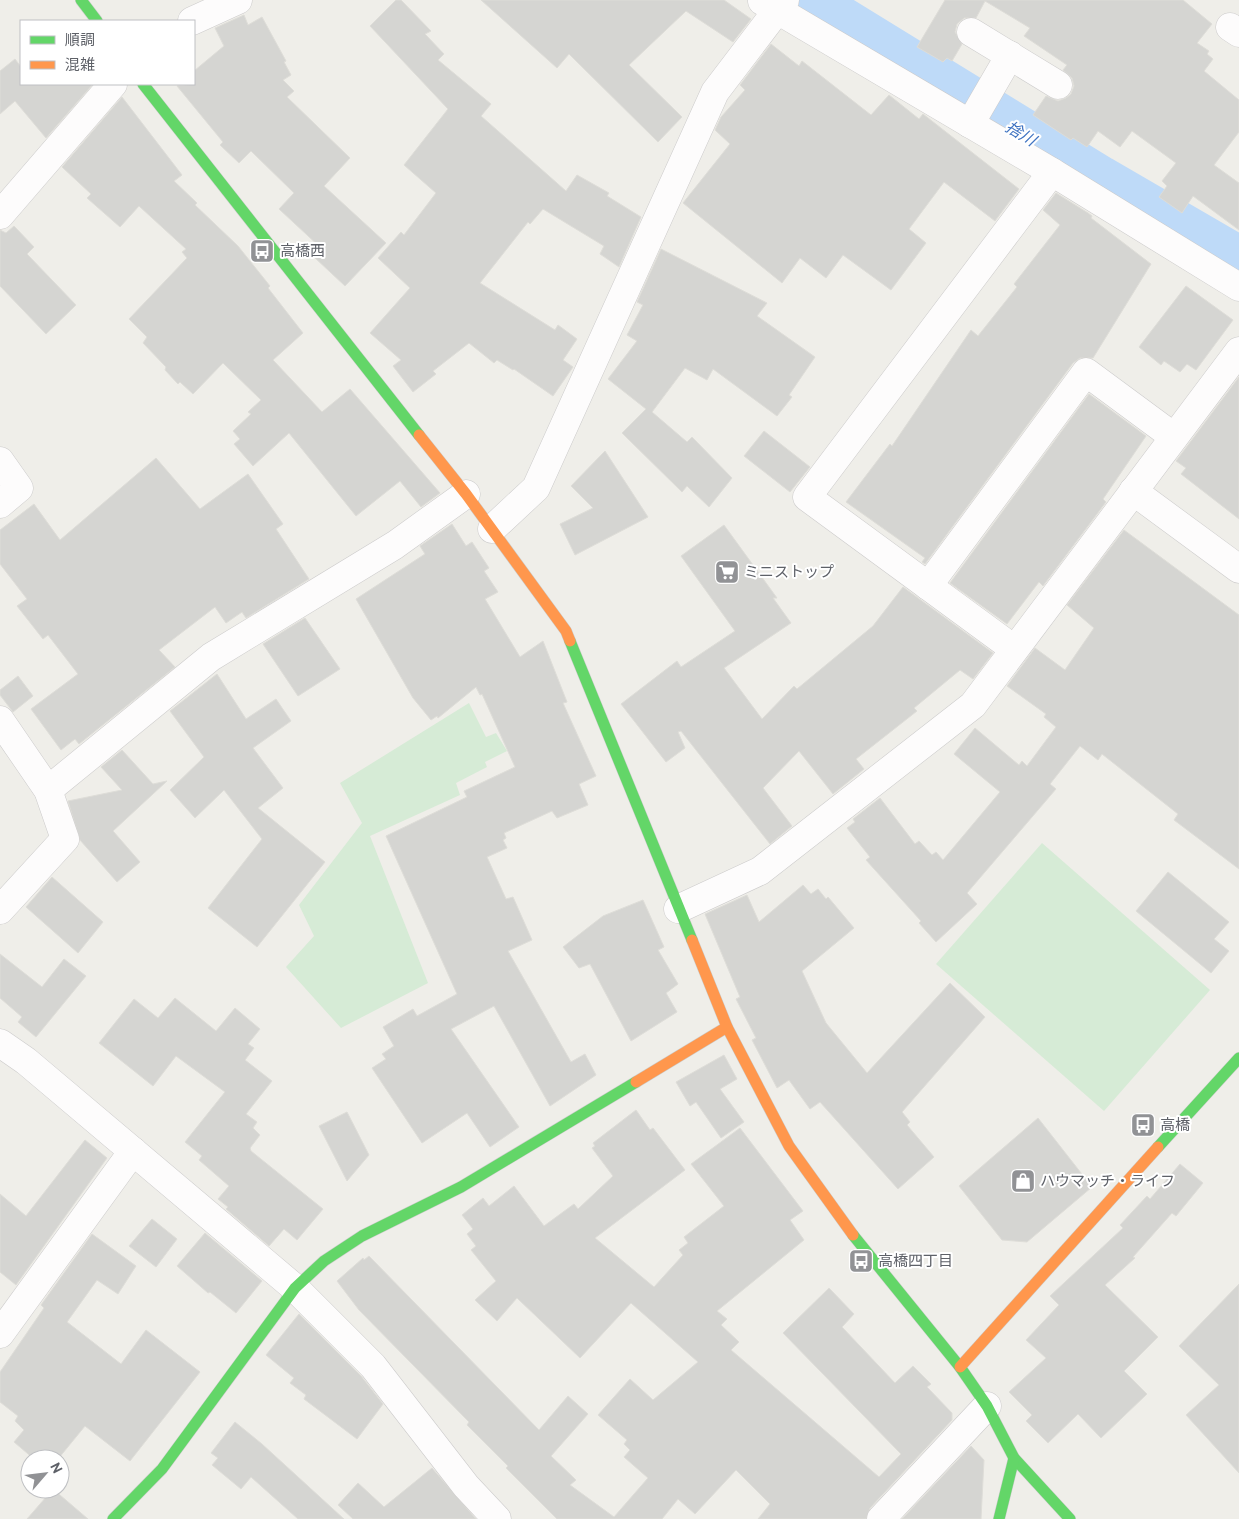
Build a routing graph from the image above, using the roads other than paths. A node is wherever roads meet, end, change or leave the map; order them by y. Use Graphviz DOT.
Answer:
graph roads {
  1 [pos="81,0"];
  2 [pos="238,0"];
  3 [pos="774,3"];
  4 [pos="96,20"];
  5 [pos="194,20"];
  6 [pos="971,32"];
  7 [pos="1010,55"];
  8 [pos="112,85"];
  9 [pos="144,85"];
  10 [pos="1058,85"];
  11 [pos="970,124"];
  12 [pos="1052,172"];
  13 [pos="0,215"];
  14 [pos="1239,286"];
  15 [pos="1239,351"];
  16 [pos="1174,437"];
  17 [pos="0,461"];
  18 [pos="1133,491"];
  19 [pos="466,494"];
  20 [pos="0,504"];
  21 [pos="492,529"];
  22 [pos="1239,570"];
  23 [pos="928,586"];
  24 [pos="1014,649"];
  25 [pos="0,720"];
  26 [pos="48,790"];
  27 [pos="678,909"];
  28 [pos="0,910"];
  29 [pos="727,1027"];
  30 [pos="0,1043"];
  31 [pos="1239,1058"];
  32 [pos="133,1152"];
  33 [pos="295,1288"];
  34 [pos="0,1334"];
  35 [pos="960,1367"];
  36 [pos="987,1406"];
  37 [pos="1014,1458"];
  38 [pos="113,1519"];
  39 [pos="498,1519"];
  40 [pos="881,1519"];
  41 [pos="999,1519"];
  42 [pos="1070,1519"];
  1 -- 4 [label="street"];
  2 -- 5 [label="street"];
  3 -- 11 [label="street"];
  3 -- 21 [label="street"];
  6 -- 7 [label="street"];
  7 -- 10 [label="street"];
  7 -- 11 [label="street"];
  8 -- 13 [label="street"];
  9 -- 19 [label="street"];
  11 -- 12 [label="street"];
  12 -- 14 [label="street"];
  12 -- 23 [label="street"];
  15 -- 16 [label="street"];
  16 -- 18 [label="street"];
  16 -- 23 [label="street"];
  17 -- 20 [label="street"];
  18 -- 22 [label="street"];
  18 -- 24 [label="street"];
  19 -- 21 [label="street"];
  19 -- 26 [label="street"];
  21 -- 27 [label="street"];
  23 -- 24 [label="street"];
  24 -- 27 [label="street"];
  25 -- 26 [label="street"];
  26 -- 28 [label="street"];
  27 -- 29 [label="street"];
  29 -- 33 [label="street"];
  29 -- 35 [label="street"];
  30 -- 32 [label="street"];
  31 -- 35 [label="street"];
  32 -- 33 [label="street"];
  32 -- 34 [label="street"];
  33 -- 38 [label="street"];
  33 -- 39 [label="street"];
  35 -- 36 [label="street"];
  36 -- 37 [label="street"];
  36 -- 40 [label="street"];
  37 -- 41 [label="street"];
  37 -- 42 [label="street"];
}
